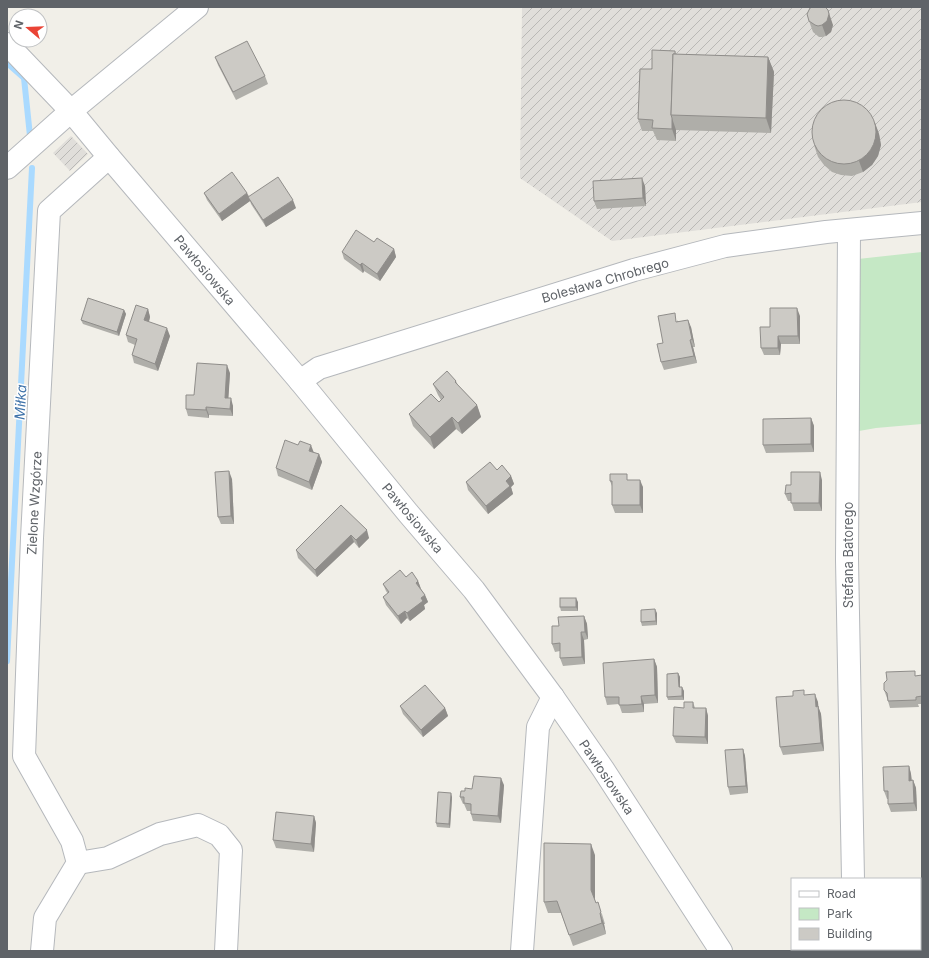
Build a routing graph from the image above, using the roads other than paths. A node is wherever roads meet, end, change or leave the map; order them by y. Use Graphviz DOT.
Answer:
graph roads {
  1 [pos="197,7"];
  2 [pos="7,44"];
  3 [pos="70,110"];
  4 [pos="109,157"];
  5 [pos="7,168"];
  6 [pos="922,223"];
  7 [pos="848,231"];
  8 [pos="300,381"];
  9 [pos="553,697"];
  10 [pos="78,863"];
  11 [pos="853,878"];
  12 [pos="42,951"];
  13 [pos="226,951"];
  14 [pos="522,951"];
  15 [pos="721,951"];
  1 -- 3 [label="street"];
  2 -- 3 [label="street, Pawłosiowska"];
  3 -- 4 [label="street, Pawłosiowska"];
  3 -- 5 [label="street"];
  4 -- 8 [label="street, Pawłosiowska"];
  4 -- 10 [label="street, Zielone Wzgórze"];
  6 -- 7 [label="street, Bolesława Chrobrego"];
  7 -- 8 [label="street, Bolesława Chrobrego"];
  7 -- 11 [label="street, Stefana Batorego"];
  8 -- 9 [label="street, Pawłosiowska"];
  9 -- 14 [label="street"];
  9 -- 15 [label="street, Pawłosiowska"];
  10 -- 12 [label="street"];
  10 -- 13 [label="street"];
}
